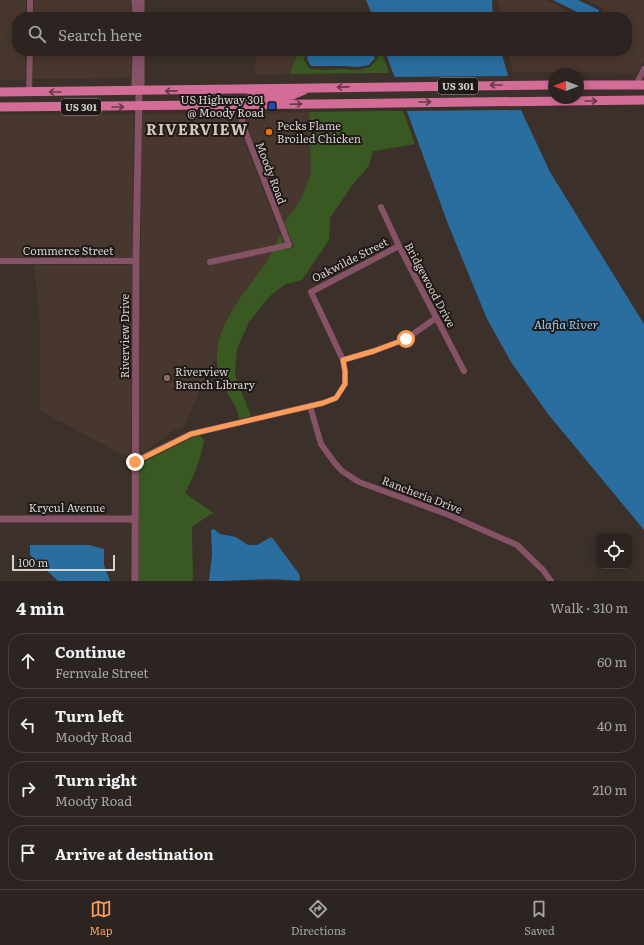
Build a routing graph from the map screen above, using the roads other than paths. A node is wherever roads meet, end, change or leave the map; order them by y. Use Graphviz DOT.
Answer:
graph roads {
  1 [pos="30,0"];
  2 [pos="135,0"];
  3 [pos="141,0"];
  4 [pos="30,12"];
  5 [pos="136,12"];
  6 [pos="141,12"];
  7 [pos="30,56"];
  8 [pos="136,56"];
  9 [pos="141,56"];
  10 [pos="644,69"];
  11 [pos="548,85"];
  12 [pos="584,85"];
  13 [pos="640,85"];
  14 [pos="308,88"];
  15 [pos="139,91"];
  16 [pos="0,92"];
  17 [pos="17,92"];
  18 [pos="29,92"];
  19 [pos="0,98"];
  20 [pos="644,100"];
  21 [pos="243,106"];
  22 [pos="138,107"];
  23 [pos="0,108"];
  24 [pos="381,207"];
  25 [pos="399,246"];
  26 [pos="0,261"];
  27 [pos="136,261"];
  28 [pos="210,262"];
  29 [pos="436,318"];
  30 [pos="343,360"];
  31 [pos="464,371"];
  32 [pos="310,406"];
  33 [pos="135,462"];
  34 [pos="0,519"];
  35 [pos="135,519"];
  36 [pos="135,581"];
  37 [pos="551,581"];
  1 -- 4 [label="street"];
  2 -- 5 [label="street"];
  3 -- 6 [label="street"];
  7 -- 18 [label="street"];
  8 -- 15 [label="street, Riverview Drive"];
  9 -- 15 [label="street, Riverview Drive"];
  10 -- 13 [label="street"];
  11 -- 14 [label="main road, US 301, one-way"];
  12 -- 13 [label="main road"];
  14 -- 15 [label="main road, US 301, one-way"];
  14 -- 21 [label="main road"];
  15 -- 18 [label="main road, US 301, one-way"];
  15 -- 22 [label="street, Riverview Drive"];
  16 -- 17 [label="main road, US 301"];
  17 -- 18 [label="main road, US 301"];
  17 -- 19 [label="main road"];
  21 -- 20 [label="main road, US 301, one-way"];
  21 -- 22 [label="main road, US 301"];
  21 -- 28 [label="street, Moody Road"];
  23 -- 22 [label="main road, US 301, one-way"];
  22 -- 27 [label="street, Riverview Drive"];
  24 -- 25 [label="street, Bridgewood Drive"];
  25 -- 29 [label="street, Bridgewood Drive"];
  25 -- 30 [label="street, Oakwilde Street"];
  26 -- 27 [label="street, Commerce Street"];
  27 -- 33 [label="street, Riverview Drive"];
  29 -- 30 [label="street"];
  29 -- 31 [label="street, Bridgewood Drive"];
  30 -- 32 [label="street"];
  32 -- 33 [label="street"];
  32 -- 37 [label="street, Rancheria Drive"];
  33 -- 35 [label="street, Riverview Drive"];
  34 -- 35 [label="street, Krycul Avenue"];
  35 -- 36 [label="street, Riverview Drive"];
}
